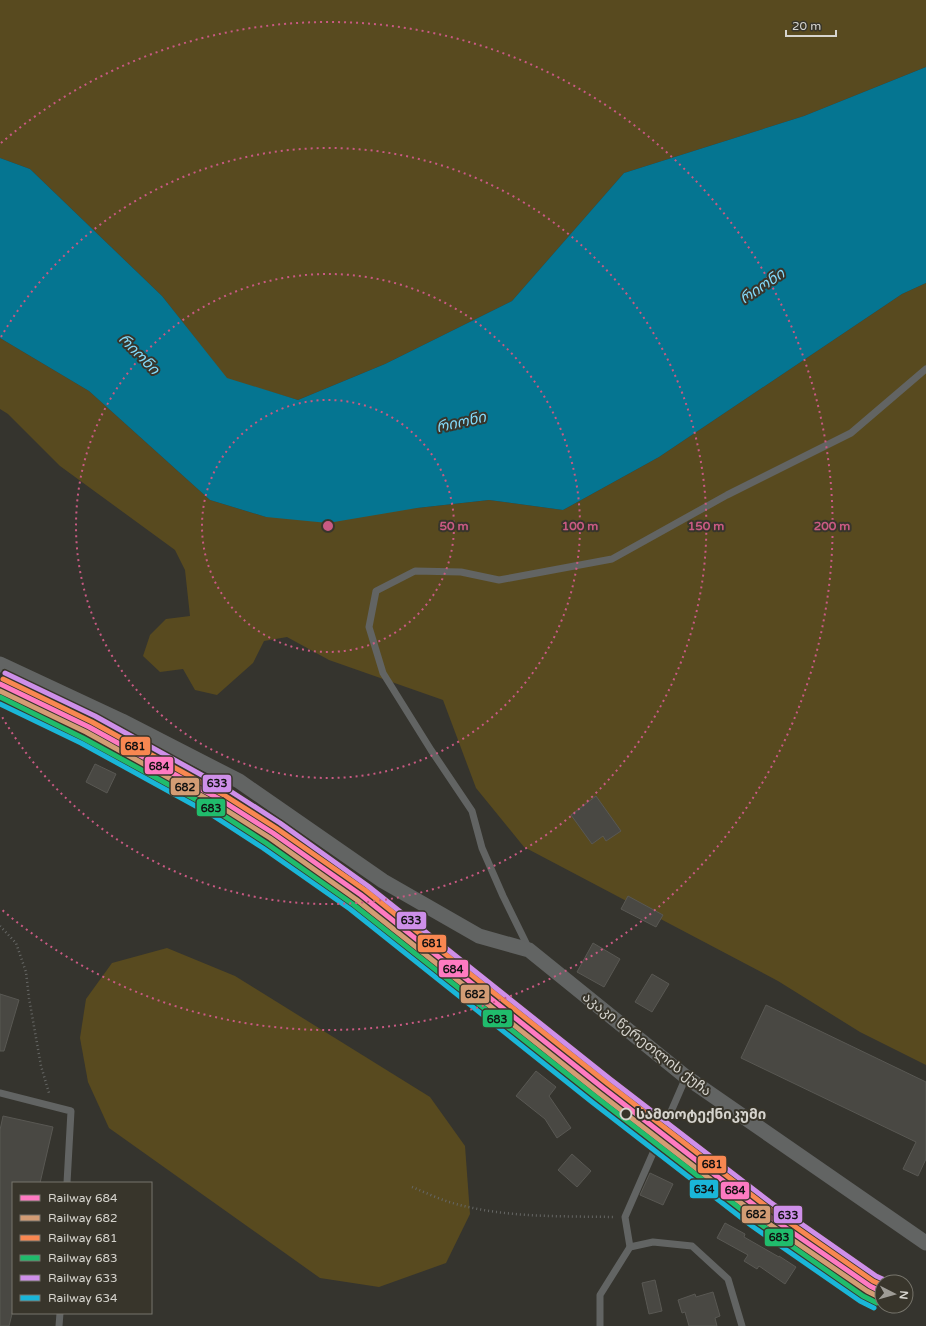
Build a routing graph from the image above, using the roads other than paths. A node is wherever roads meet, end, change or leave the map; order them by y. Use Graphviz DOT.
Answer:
graph roads {
  1 [pos="926,369"];
  2 [pos="0,664"];
  3 [pos="529,950"];
  4 [pos="686,1077"];
  5 [pos="0,1093"];
  6 [pos="67,1182"];
  7 [pos="926,1243"];
  8 [pos="630,1247"];
  9 [pos="60,1314"];
  10 [pos="59,1326"];
  11 [pos="600,1326"];
  12 [pos="742,1326"];
  1 -- 3 [label="lane"];
  2 -- 3 [label="street"];
  3 -- 4 [label="street, აკაკი წერეთლის ქუჩა"];
  4 -- 7 [label="street, აკაკი წერეთლის ქუჩა"];
  4 -- 8 [label="lane"];
  5 -- 6 [label="lane"];
  8 -- 11 [label="lane"];
  8 -- 12 [label="lane"];
  9 -- 10 [label="lane"];
}
